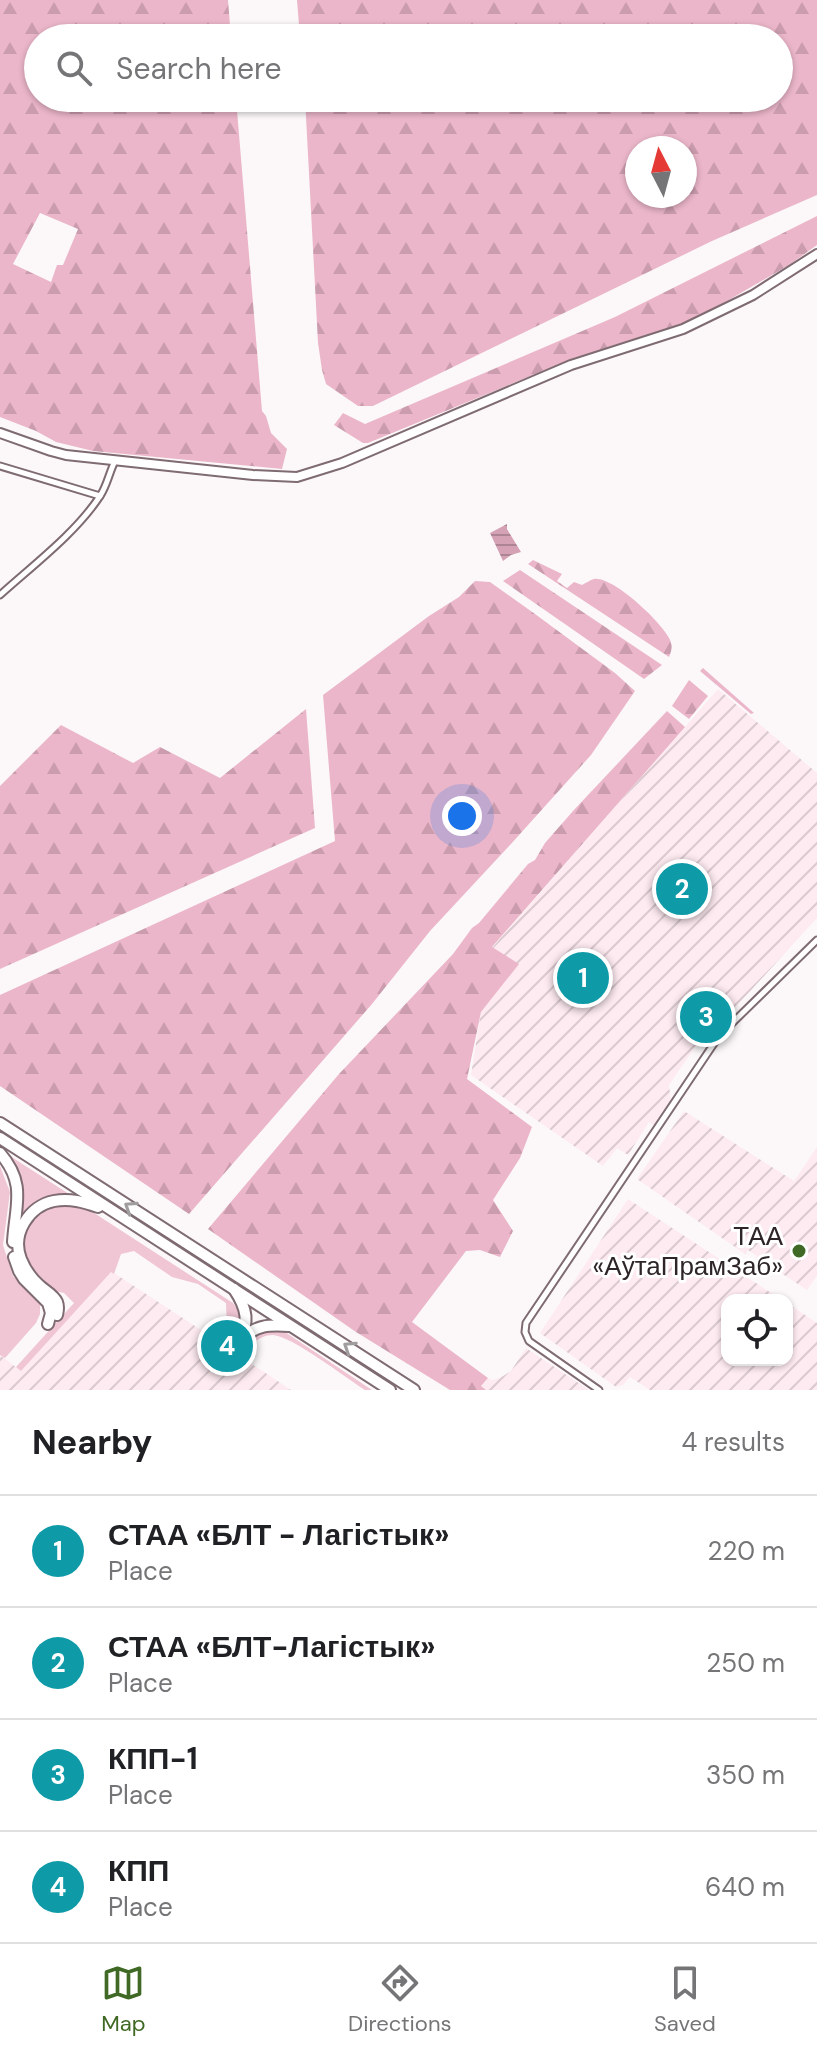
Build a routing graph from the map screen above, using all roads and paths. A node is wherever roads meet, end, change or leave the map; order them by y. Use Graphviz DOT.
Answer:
graph roads {
  1 [pos="817,254"];
  2 [pos="0,433"];
  3 [pos="115,461"];
  4 [pos="0,466"];
  5 [pos="100,496"];
  6 [pos="0,595"];
  7 [pos="817,940"];
  8 [pos="0,1123"];
  9 [pos="0,1138"];
  10 [pos="0,1153"];
  11 [pos="116,1214"];
  12 [pos="233,1288"];
  13 [pos="57,1315"];
  14 [pos="48,1324"];
  15 [pos="292,1326"];
  16 [pos="390,1390"];
  17 [pos="414,1390"];
  18 [pos="599,1390"];
  1 -- 3 [label="street"];
  2 -- 3 [label="street"];
  3 -- 5 [label="street"];
  4 -- 5 [label="street"];
  5 -- 6 [label="street"];
  7 -- 18 [label="street"];
  17 -- 8 [label="highway, one-way"];
  9 -- 11 [label="highway"];
  10 -- 14 [label="highway"];
  11 -- 12 [label="highway"];
  11 -- 13 [label="highway"];
  12 -- 15 [label="highway"];
  12 -- 15 [label="highway"];
  15 -- 16 [label="highway"];
}
